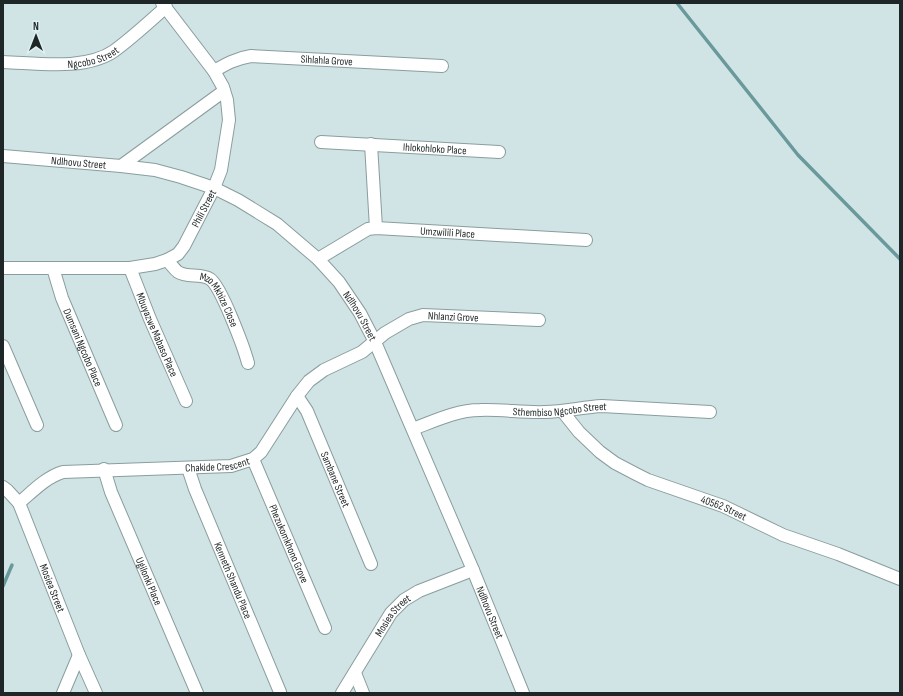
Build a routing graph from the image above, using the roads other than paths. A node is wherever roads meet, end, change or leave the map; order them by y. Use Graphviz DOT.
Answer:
graph roads {
  1 [pos="164,5"];
  2 [pos="3,62"];
  3 [pos="442,66"];
  4 [pos="214,70"];
  5 [pos="224,91"];
  6 [pos="321,142"];
  7 [pos="371,144"];
  8 [pos="498,152"];
  9 [pos="3,156"];
  10 [pos="121,166"];
  11 [pos="214,188"];
  12 [pos="376,228"];
  13 [pos="586,240"];
  14 [pos="318,259"];
  15 [pos="167,260"];
  16 [pos="3,268"];
  17 [pos="53,268"];
  18 [pos="130,268"];
  19 [pos="539,320"];
  20 [pos="375,342"];
  21 [pos="3,346"];
  22 [pos="248,363"];
  23 [pos="297,396"];
  24 [pos="186,401"];
  25 [pos="563,412"];
  26 [pos="710,412"];
  27 [pos="37,425"];
  28 [pos="116,425"];
  29 [pos="413,429"];
  30 [pos="253,458"];
  31 [pos="188,468"];
  32 [pos="104,469"];
  33 [pos="3,488"];
  34 [pos="19,503"];
  35 [pos="371,564"];
  36 [pos="473,570"];
  37 [pos="900,579"];
  38 [pos="325,628"];
  39 [pos="79,655"];
  40 [pos="355,673"];
  41 [pos="280,692"];
  42 [pos="63,693"];
  43 [pos="96,693"];
  44 [pos="197,693"];
  45 [pos="342,693"];
  46 [pos="363,693"];
  47 [pos="523,693"];
  1 -- 2 [label="street, Ngcobo Street"];
  1 -- 4 [label="street, Phili Street"];
  3 -- 4 [label="street, Sihlahla Grove"];
  4 -- 5 [label="street, Phili Street"];
  5 -- 10 [label="street"];
  5 -- 11 [label="street, Phili Street"];
  6 -- 7 [label="street, Ihlokohloko Place"];
  7 -- 8 [label="street, Ihlokohloko Place"];
  7 -- 12 [label="street"];
  9 -- 10 [label="street, Ndlhovu Street"];
  10 -- 11 [label="street, Ndlhovu Street"];
  11 -- 14 [label="street, Ndlhovu Street"];
  11 -- 15 [label="street, Phili Street"];
  12 -- 13 [label="street, Umzwilili Place"];
  12 -- 14 [label="street, Umzwilili Place"];
  14 -- 20 [label="street, Ndlhovu Street"];
  15 -- 18 [label="street, Phili Street"];
  15 -- 22 [label="street, Mzo Mkhize Close"];
  16 -- 17 [label="street, Phili Street"];
  17 -- 18 [label="street, Phili Street"];
  17 -- 28 [label="street, Dumsani Ngcobo Place"];
  18 -- 24 [label="street, Mbuyazwe Mabaso Place"];
  19 -- 20 [label="street, Nhlanzi Grove"];
  20 -- 23 [label="street, Chakide Crescent"];
  20 -- 29 [label="street, Ndlhovu Street"];
  21 -- 27 [label="street"];
  23 -- 30 [label="street, Chakide Crescent"];
  23 -- 35 [label="street, Sambane Street"];
  25 -- 26 [label="street, Sthembiso Ngcobo Street"];
  25 -- 29 [label="street, Sthembiso Ngcobo Street"];
  25 -- 37 [label="street, 40562 Street"];
  29 -- 36 [label="street, Ndlhovu Street"];
  30 -- 31 [label="street, Chakide Crescent"];
  30 -- 38 [label="street, Phezukomkhono Grove"];
  31 -- 32 [label="street, Chakide Crescent"];
  31 -- 41 [label="street, Kenneth Shandu Place"];
  32 -- 34 [label="street, Chakide Crescent"];
  32 -- 44 [label="street, Ugilonki Place"];
  33 -- 34 [label="street, Mosiea Street"];
  34 -- 39 [label="street, Mosiea Street"];
  36 -- 40 [label="street, Mosiea Street"];
  36 -- 47 [label="street, Ndlhovu Street"];
  39 -- 42 [label="street"];
  39 -- 43 [label="street, Mosiea Street"];
  40 -- 45 [label="street, Mosiea Street"];
  40 -- 46 [label="street"];
}
